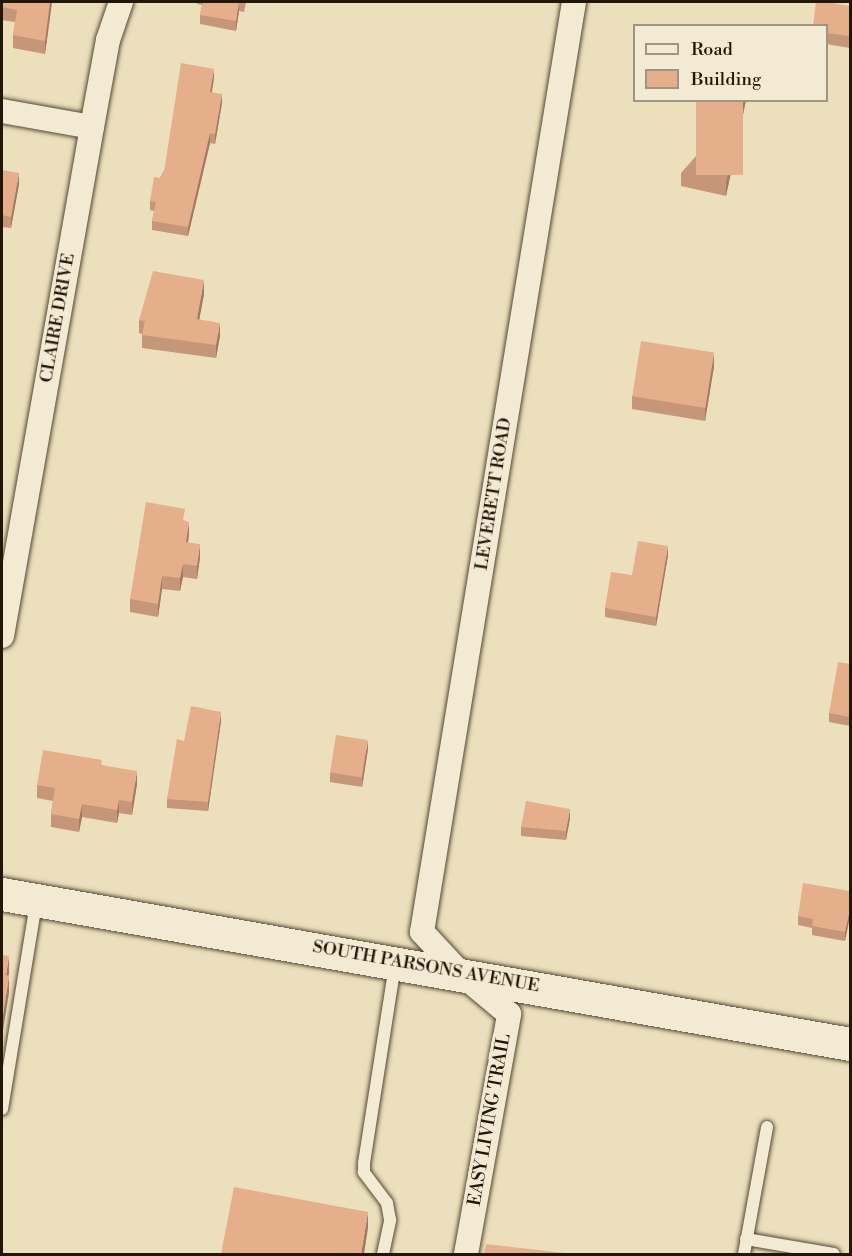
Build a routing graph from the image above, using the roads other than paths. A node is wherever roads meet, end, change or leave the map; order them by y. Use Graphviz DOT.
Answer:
graph roads {
  1 [pos="120,2"];
  2 [pos="574,2"];
  3 [pos="2,111"];
  4 [pos="92,127"];
  5 [pos="2,636"];
  6 [pos="2,894"];
  7 [pos="36,899"];
  8 [pos="396,961"];
  9 [pos="460,973"];
  10 [pos="850,1044"];
  11 [pos="2,1109"];
  12 [pos="767,1127"];
  13 [pos="746,1239"];
  14 [pos="383,1254"];
  15 [pos="466,1254"];
  16 [pos="744,1254"];
  17 [pos="834,1254"];
  1 -- 4 [label="street, CLAIRE DRIVE"];
  2 -- 9 [label="street, LEVERETT ROAD"];
  3 -- 4 [label="street"];
  4 -- 5 [label="street, CLAIRE DRIVE"];
  6 -- 7 [label="main road, SOUTH PARSONS AVENUE"];
  7 -- 8 [label="main road, SOUTH PARSONS AVENUE"];
  7 -- 11 [label="lane"];
  8 -- 9 [label="main road, SOUTH PARSONS AVENUE"];
  8 -- 14 [label="lane"];
  9 -- 10 [label="main road, SOUTH PARSONS AVENUE"];
  9 -- 15 [label="street, EASY LIVING TRAIL"];
  12 -- 13 [label="lane"];
  13 -- 16 [label="lane"];
  13 -- 17 [label="lane"];
}
